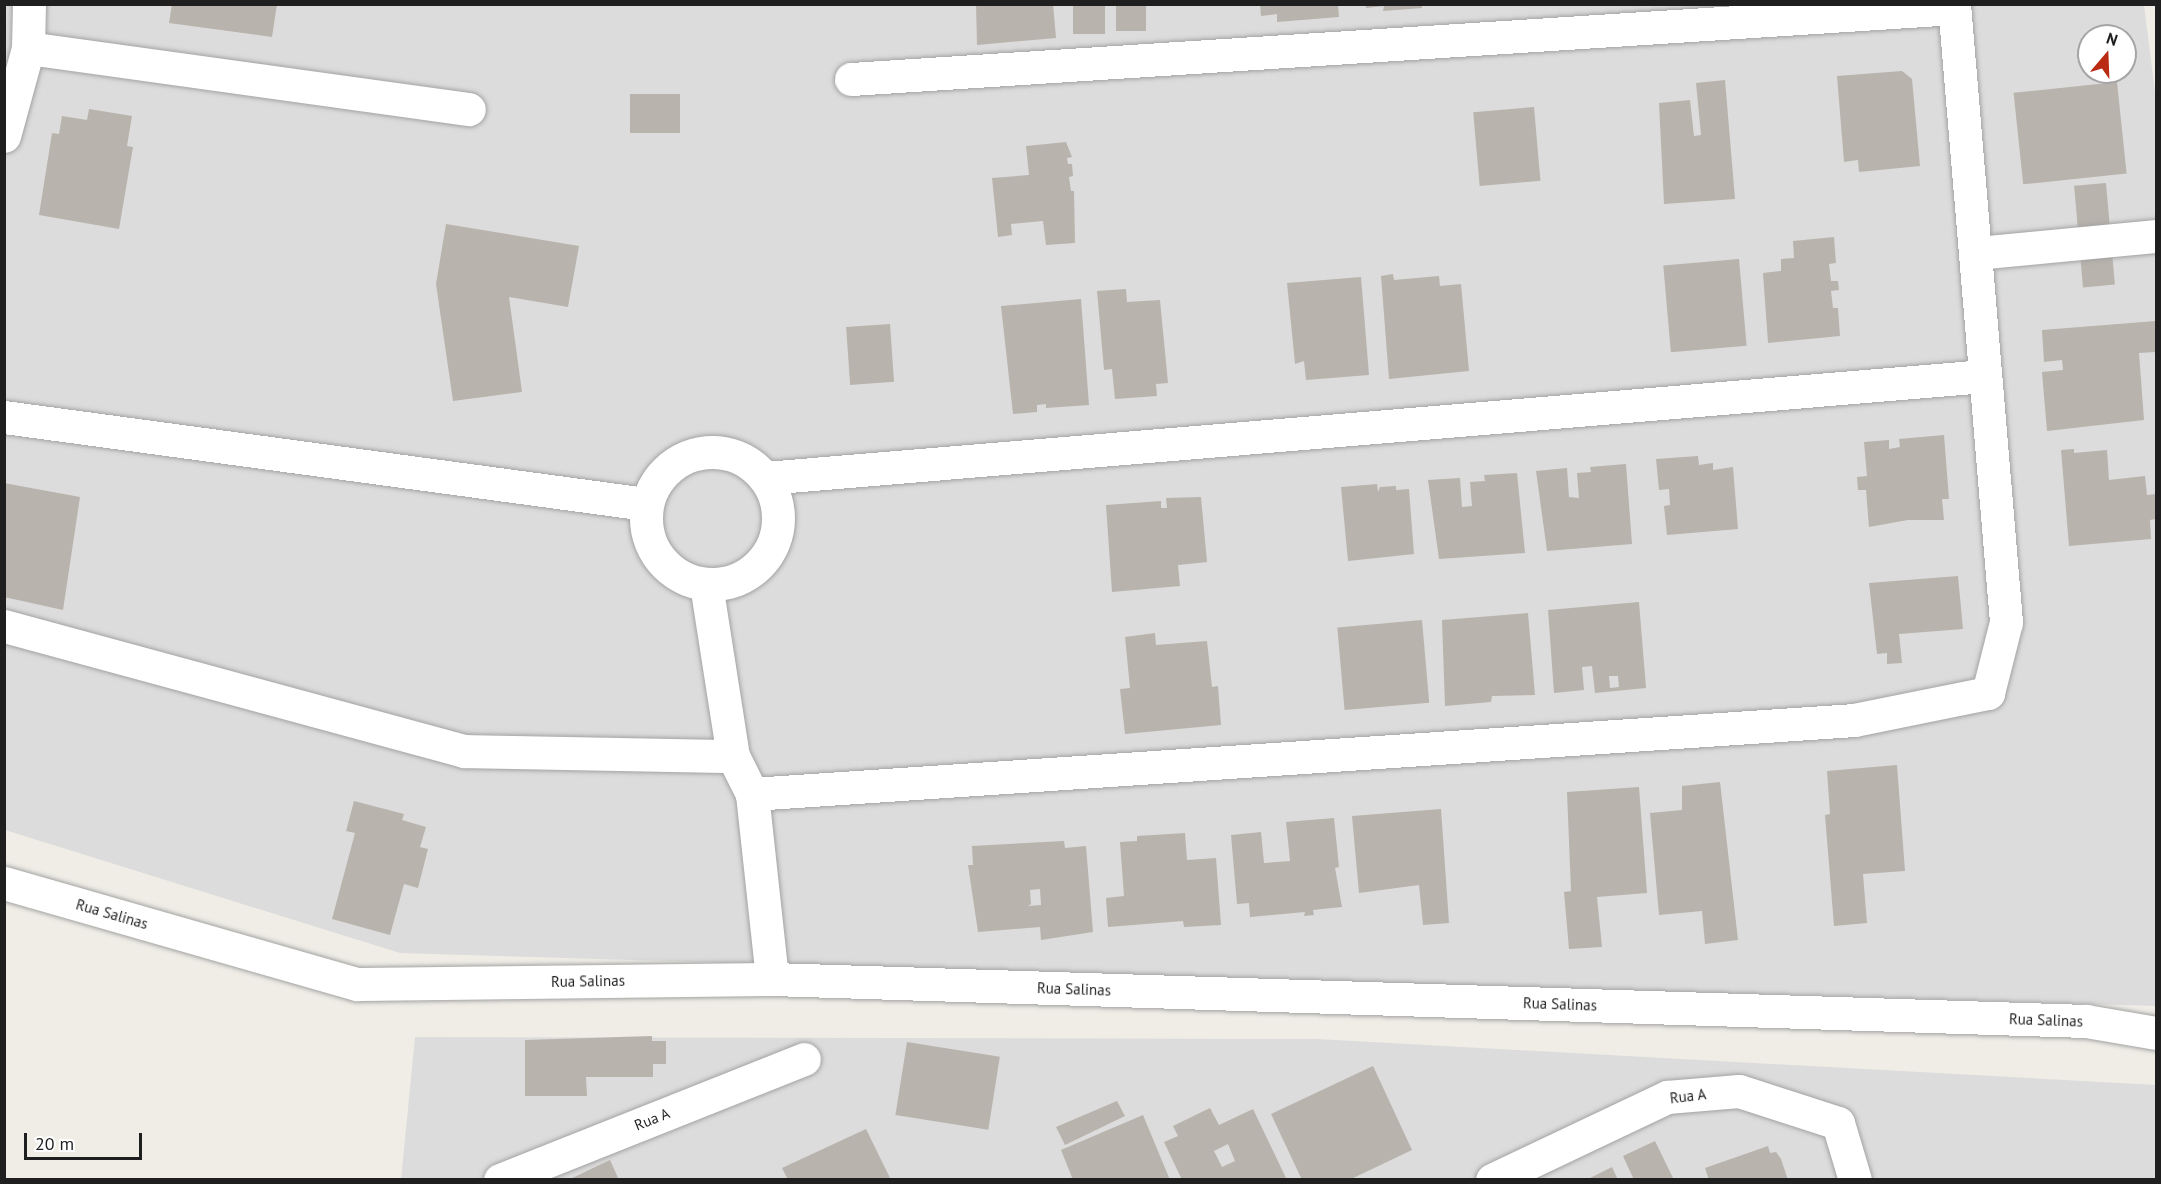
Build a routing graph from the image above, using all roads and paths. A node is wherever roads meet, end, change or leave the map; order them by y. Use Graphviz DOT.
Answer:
graph roads {
  1 [pos="29,4"];
  2 [pos="1954,6"];
  3 [pos="28,48"];
  4 [pos="851,79"];
  5 [pos="469,109"];
  6 [pos="4,136"];
  7 [pos="2157,237"];
  8 [pos="1976,253"];
  9 [pos="1985,376"];
  10 [pos="4,417"];
  11 [pos="765,478"];
  12 [pos="646,504"];
  13 [pos="706,584"];
  14 [pos="4,626"];
  15 [pos="733,756"];
  16 [pos="752,794"];
  17 [pos="4,883"];
  18 [pos="772,979"];
  19 [pos="2157,1033"];
  20 [pos="804,1059"];
  21 [pos="500,1179"];
  22 [pos="1492,1179"];
  23 [pos="1855,1179"];
  1 -- 3 [label="street"];
  2 -- 4 [label="street"];
  2 -- 8 [label="street"];
  3 -- 5 [label="street"];
  3 -- 6 [label="street"];
  7 -- 8 [label="street"];
  8 -- 9 [label="street"];
  9 -- 11 [label="street"];
  9 -- 16 [label="street"];
  10 -- 12 [label="street"];
  11 -- 12 [label="street"];
  11 -- 13 [label="street"];
  12 -- 13 [label="street"];
  13 -- 15 [label="street"];
  14 -- 15 [label="street"];
  15 -- 16 [label="street"];
  16 -- 18 [label="street"];
  17 -- 18 [label="street, Rua Salinas"];
  18 -- 19 [label="street, Rua Salinas"];
  20 -- 21 [label="street, Rua A"];
  22 -- 23 [label="street, Rua A"];
}
